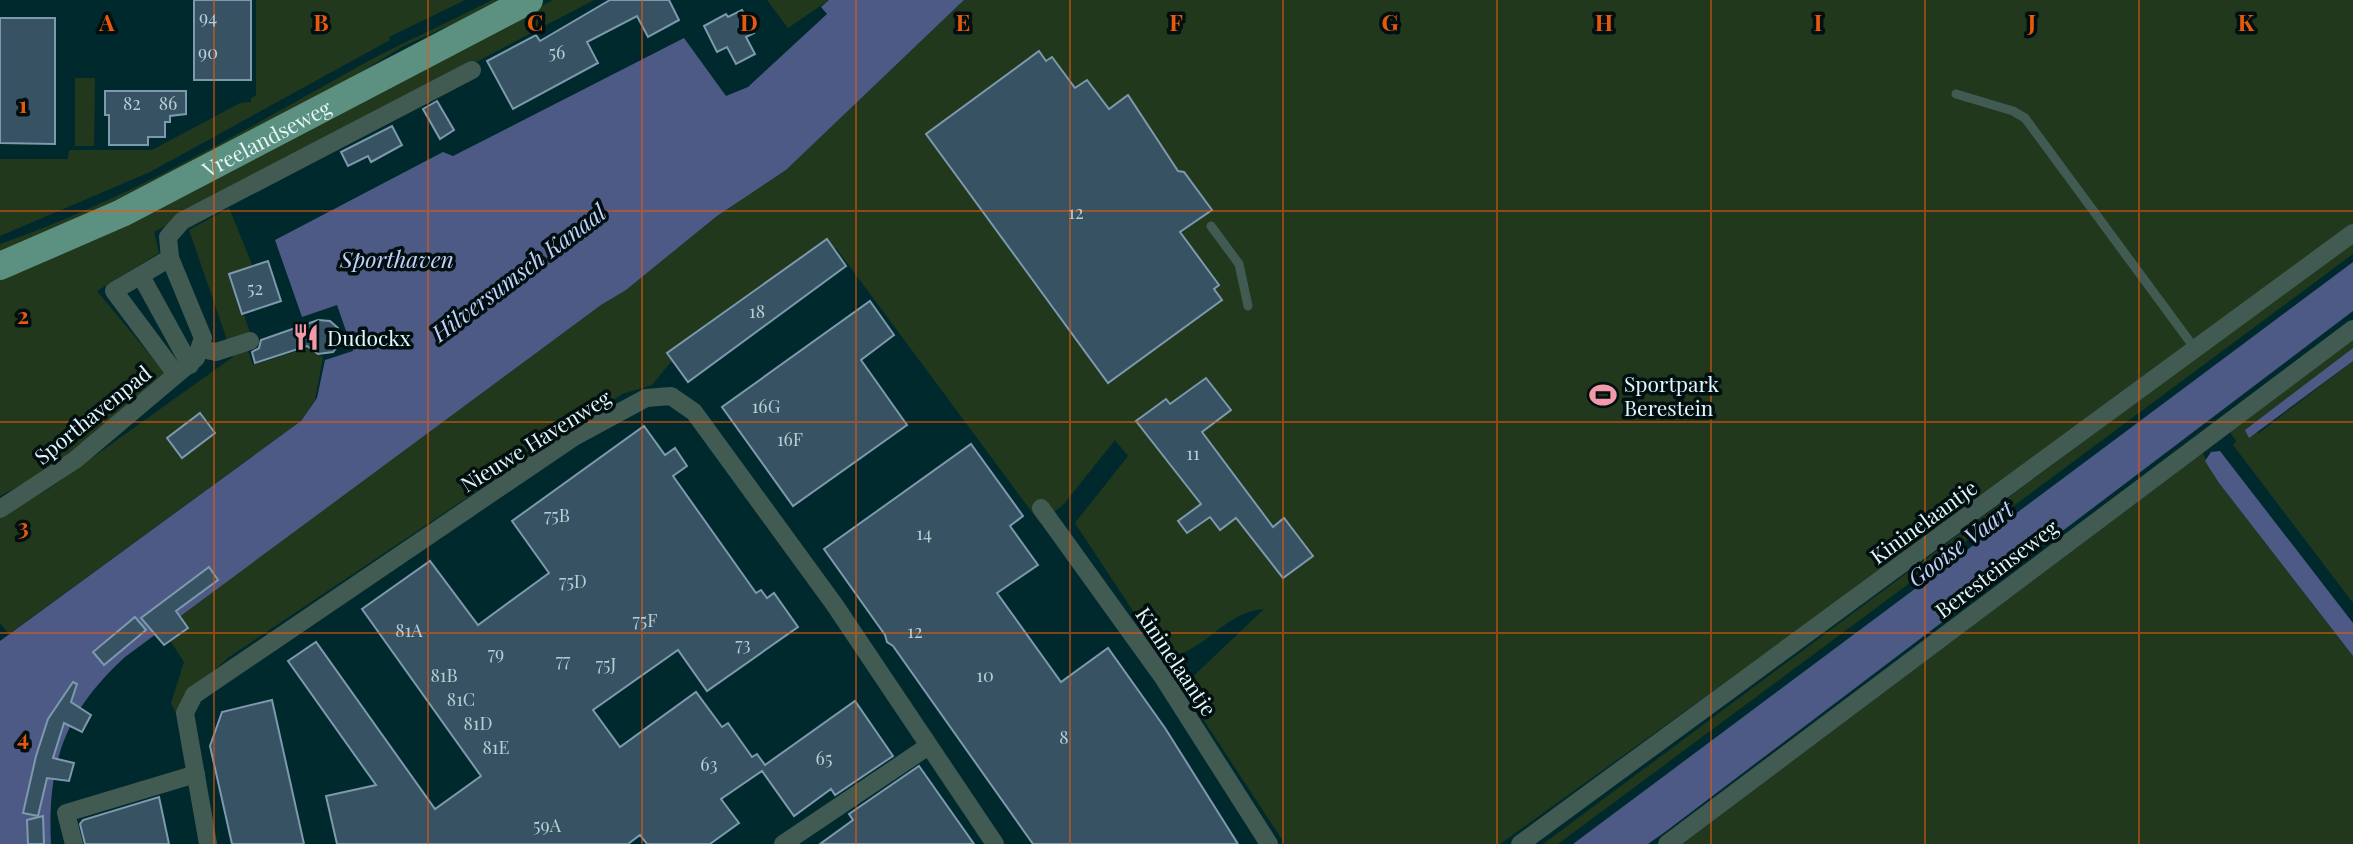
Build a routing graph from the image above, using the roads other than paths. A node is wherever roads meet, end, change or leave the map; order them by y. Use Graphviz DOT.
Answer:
graph roads {
  1 [pos="529,0"];
  2 [pos="472,70"];
  3 [pos="1956,94"];
  4 [pos="1211,226"];
  5 [pos="2353,233"];
  6 [pos="170,258"];
  7 [pos="0,267"];
  8 [pos="141,275"];
  9 [pos="1248,306"];
  10 [pos="2353,329"];
  11 [pos="250,341"];
  12 [pos="201,349"];
  13 [pos="2196,350"];
  14 [pos="183,370"];
  15 [pos="1041,508"];
  16 [pos="0,509"];
  17 [pos="927,747"];
  18 [pos="196,774"];
  19 [pos="74,844"];
  20 [pos="208,844"];
  21 [pos="783,844"];
  22 [pos="995,844"];
  23 [pos="1269,844"];
  24 [pos="1520,844"];
  25 [pos="1667,844"];
  1 -- 7 [label="main road, Vreelandseweg"];
  2 -- 6 [label="street"];
  3 -- 13 [label="lane"];
  4 -- 9 [label="lane"];
  5 -- 13 [label="street, Kininelaantje"];
  6 -- 8 [label="street, Sporthavenpad"];
  6 -- 12 [label="street"];
  8 -- 14 [label="street"];
  8 -- 14 [label="street, Sporthavenpad"];
  10 -- 25 [label="street, Beresteinseweg"];
  11 -- 12 [label="street"];
  12 -- 14 [label="street, Sporthavenpad"];
  13 -- 24 [label="street, Kininelaantje"];
  14 -- 16 [label="street, Sporthavenpad"];
  15 -- 23 [label="street, Kininelaantje"];
  17 -- 18 [label="street, Nieuwe Havenweg"];
  17 -- 21 [label="street"];
  17 -- 22 [label="street, Nieuwe Havenweg"];
  18 -- 19 [label="street"];
  18 -- 20 [label="street, Nieuwe Havenweg"];
}
